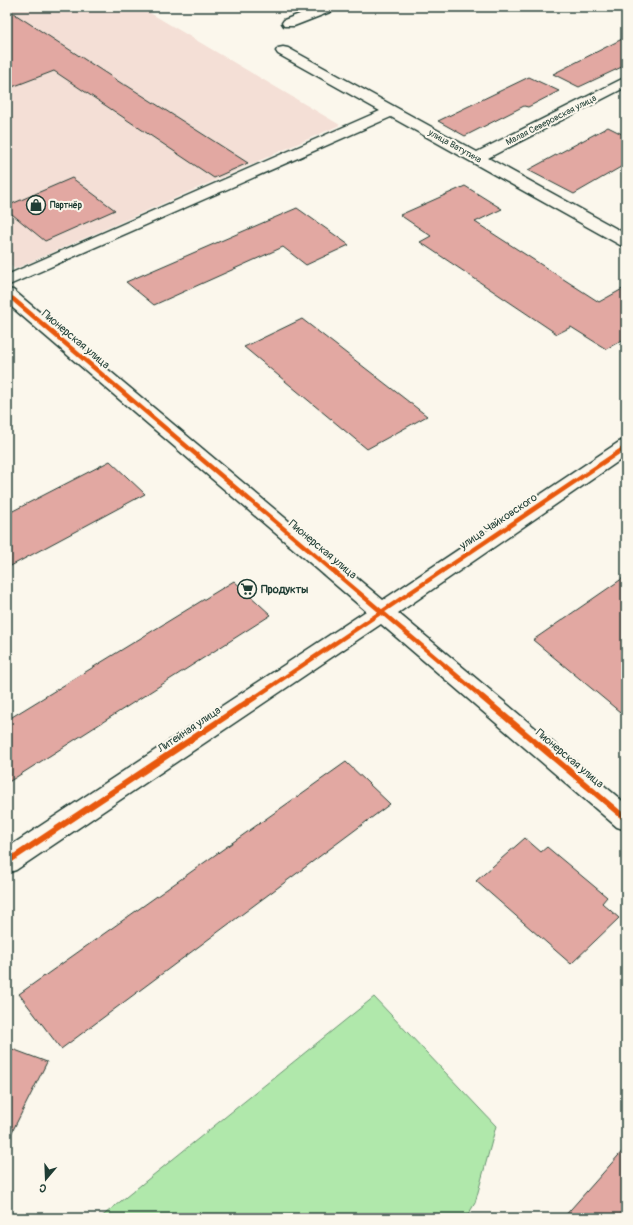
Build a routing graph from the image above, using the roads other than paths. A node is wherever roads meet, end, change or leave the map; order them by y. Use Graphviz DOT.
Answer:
graph roads {
  1 [pos="330,7"];
  2 [pos="289,23"];
  3 [pos="283,50"];
  4 [pos="626,81"];
  5 [pos="392,111"];
  6 [pos="477,158"];
  7 [pos="626,241"];
  8 [pos="7,281"];
  9 [pos="7,294"];
  10 [pos="626,447"];
  11 [pos="382,612"];
  12 [pos="626,819"];
  13 [pos="7,862"];
  1 -- 2 [label="street"];
  3 -- 5 [label="street, улица Ватутина"];
  4 -- 6 [label="street, Малая Северовская улица"];
  5 -- 6 [label="street, улица Ватутина"];
  5 -- 8 [label="street"];
  6 -- 7 [label="street, улица Ватутина"];
  9 -- 11 [label="street, Пионерская улица"];
  10 -- 11 [label="street, улица Чайковского"];
  11 -- 12 [label="street, Пионерская улица"];
  11 -- 13 [label="street, Литейная улица"];
}
